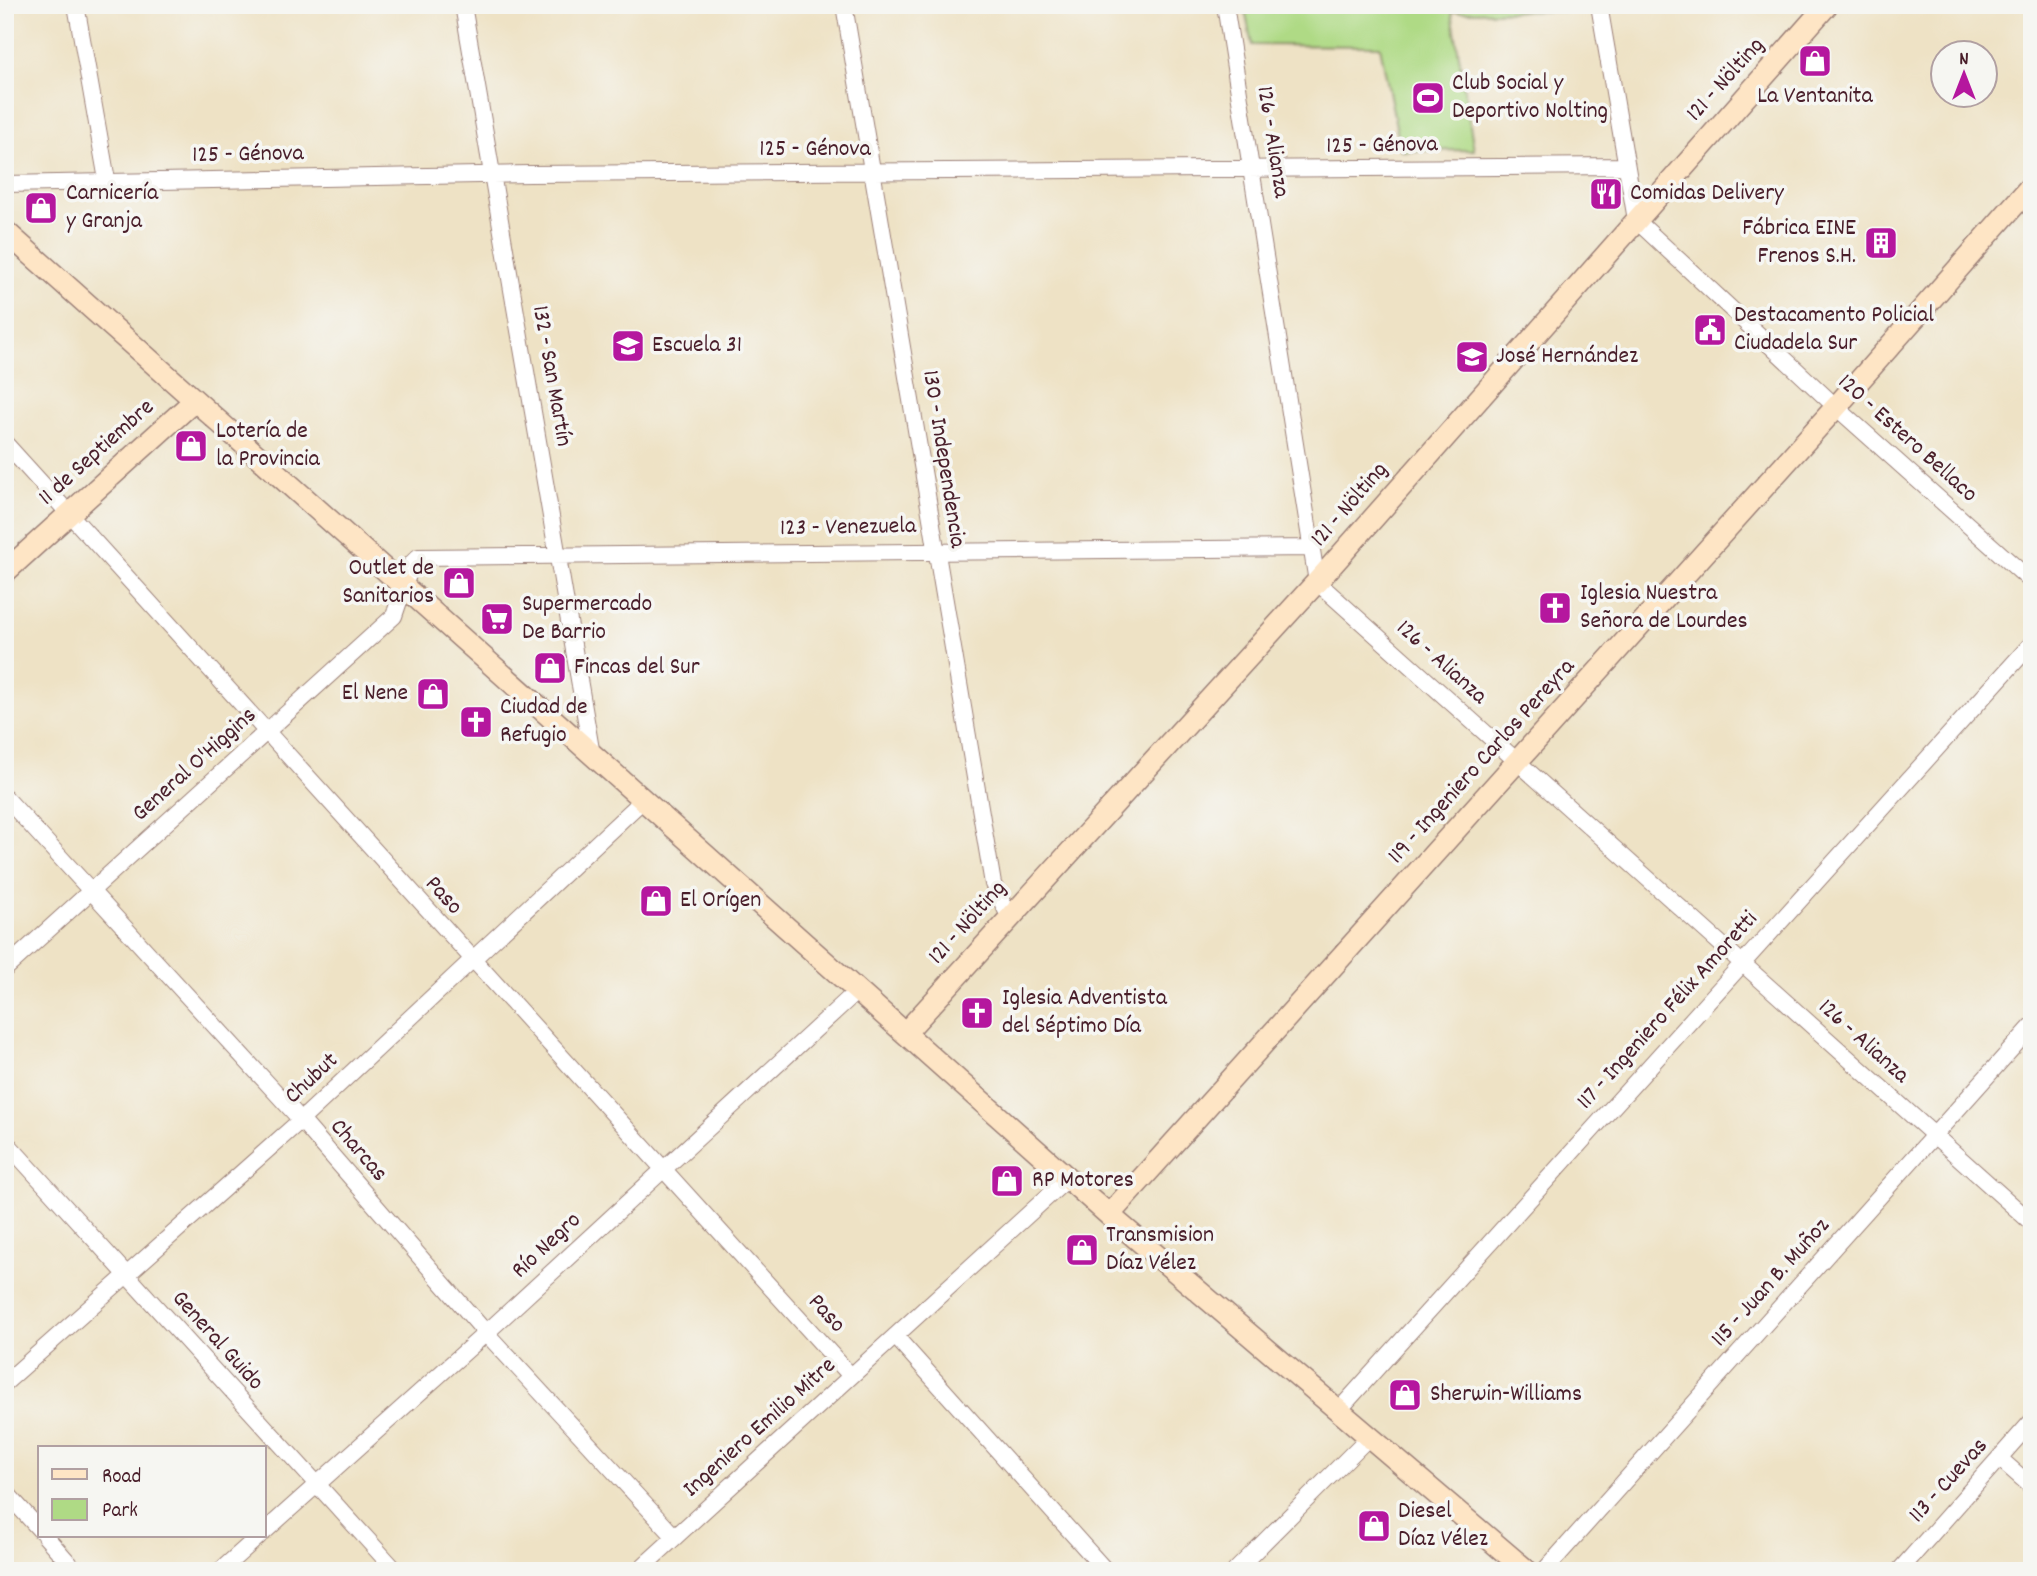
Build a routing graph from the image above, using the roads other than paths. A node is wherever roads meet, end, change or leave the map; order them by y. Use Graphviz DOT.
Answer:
graph roads {
  1 [pos="76,5"];
  2 [pos="463,5"];
  3 [pos="844,5"];
  4 [pos="1226,5"];
  5 [pos="1599,5"];
  6 [pos="1827,5"];
  7 [pos="1626,166"];
  8 [pos="1254,170"];
  9 [pos="872,173"];
  10 [pos="492,174"];
  11 [pos="107,180"];
  12 [pos="5,184"];
  13 [pos="2032,185"];
  14 [pos="1636,220"];
  15 [pos="5,231"];
  16 [pos="194,401"];
  17 [pos="1836,407"];
  18 [pos="5,443"];
  19 [pos="69,514"];
  20 [pos="1312,548"];
  21 [pos="934,550"];
  22 [pos="560,554"];
  23 [pos="5,572"];
  24 [pos="1317,582"];
  25 [pos="2032,582"];
  26 [pos="405,587"];
  27 [pos="2032,643"];
  28 [pos="265,733"];
  29 [pos="592,755"];
  30 [pos="1517,761"];
  31 [pos="5,797"];
  32 [pos="643,800"];
  33 [pos="90,892"];
  34 [pos="1009,916"];
  35 [pos="472,961"];
  36 [pos="1741,964"];
  37 [pos="5,969"];
  38 [pos="857,991"];
  39 [pos="2032,1026"];
  40 [pos="905,1033"];
  41 [pos="301,1121"];
  42 [pos="1933,1135"];
  43 [pos="5,1141"];
  44 [pos="664,1169"];
  45 [pos="1068,1178"];
  46 [pos="1109,1215"];
  47 [pos="2032,1223"];
  48 [pos="126,1275"];
  49 [pos="486,1333"];
  50 [pos="895,1336"];
  51 [pos="851,1376"];
  52 [pos="5,1383"];
  53 [pos="1339,1410"];
  54 [pos="2032,1421"];
  55 [pos="1369,1437"];
  56 [pos="2000,1458"];
  57 [pos="317,1484"];
  58 [pos="2032,1487"];
  59 [pos="5,1491"];
  60 [pos="38,1528"];
  61 [pos="266,1530"];
  62 [pos="674,1536"];
  63 [pos="47,1538"];
  64 [pos="258,1538"];
  65 [pos="76,1571"];
  66 [pos="220,1571"];
  67 [pos="396,1571"];
  68 [pos="638,1571"];
  69 [pos="1106,1571"];
  70 [pos="1235,1571"];
  71 [pos="1527,1571"];
  72 [pos="1544,1571"];
  73 [pos="1899,1571"];
  1 -- 11 [label="street"];
  2 -- 10 [label="street, 132 - San Martín"];
  3 -- 9 [label="street, 130 - Independencia"];
  4 -- 8 [label="street, 126 - Alianza"];
  5 -- 7 [label="street"];
  6 -- 14 [label="street, 121 - Nölting"];
  7 -- 8 [label="street, 125 - Génova"];
  7 -- 14 [label="street"];
  8 -- 9 [label="street, 125 - Génova"];
  8 -- 20 [label="street, 126 - Alianza"];
  9 -- 10 [label="street, 125 - Génova"];
  9 -- 21 [label="street, 130 - Independencia"];
  10 -- 11 [label="street, 125 - Génova"];
  10 -- 22 [label="street, 132 - San Martín"];
  11 -- 12 [label="street, 125 - Génova"];
  13 -- 17 [label="street, 119 - Ingeniero Carlos Pereyra"];
  14 -- 17 [label="street, 120 - Estero Bellaco"];
  14 -- 24 [label="street, 121 - Nölting"];
  15 -- 16 [label="street"];
  16 -- 19 [label="street, 11 de Septiembre"];
  16 -- 26 [label="street"];
  17 -- 25 [label="street, 120 - Estero Bellaco"];
  17 -- 30 [label="street, 119 - Ingeniero Carlos Pereyra"];
  18 -- 19 [label="street, Paso"];
  19 -- 23 [label="street, 11 de Septiembre"];
  19 -- 28 [label="street, Paso"];
  20 -- 21 [label="street, 123 - Venezuela"];
  20 -- 24 [label="street, 126 - Alianza"];
  21 -- 22 [label="street, 123 - Venezuela"];
  21 -- 34 [label="street, 130 - Independencia"];
  22 -- 26 [label="street, 123 - Venezuela"];
  22 -- 29 [label="street, 132 - San Martín"];
  24 -- 30 [label="street, 126 - Alianza"];
  24 -- 34 [label="street, 121 - Nölting"];
  26 -- 28 [label="street, General O'Higgins"];
  26 -- 29 [label="street"];
  27 -- 36 [label="street, 117 - Ingeniero Félix Amoretti"];
  28 -- 33 [label="street, General O'Higgins"];
  28 -- 35 [label="street, Paso"];
  29 -- 32 [label="street"];
  30 -- 36 [label="street, 126 - Alianza"];
  30 -- 46 [label="street, 119 - Ingeniero Carlos Pereyra"];
  31 -- 33 [label="street, Charcas"];
  32 -- 35 [label="street, Chubut"];
  32 -- 38 [label="street"];
  33 -- 37 [label="street, General O'Higgins"];
  33 -- 41 [label="street, Charcas"];
  34 -- 40 [label="street, 121 - Nölting"];
  35 -- 41 [label="street, Chubut"];
  35 -- 44 [label="street, Paso"];
  36 -- 42 [label="street, 126 - Alianza"];
  36 -- 53 [label="street, 117 - Ingeniero Félix Amoretti"];
  38 -- 40 [label="street"];
  38 -- 44 [label="street, Río Negro"];
  39 -- 42 [label="street, 115 - Juan B. Muñoz"];
  40 -- 45 [label="street"];
  41 -- 48 [label="street, Chubut"];
  41 -- 49 [label="street, Charcas"];
  42 -- 47 [label="street, 126 - Alianza"];
  42 -- 72 [label="street, 115 - Juan B. Muñoz"];
  43 -- 48 [label="street, General Guido"];
  44 -- 49 [label="street, Río Negro"];
  44 -- 51 [label="street, Paso"];
  45 -- 46 [label="street"];
  45 -- 50 [label="street, Ingeniero Emilio Mitre"];
  46 -- 53 [label="street"];
  48 -- 52 [label="street, Chubut"];
  48 -- 57 [label="street, General Guido"];
  49 -- 57 [label="street, Río Negro"];
  49 -- 62 [label="street, Charcas"];
  50 -- 51 [label="street, Ingeniero Emilio Mitre"];
  50 -- 69 [label="street"];
  51 -- 62 [label="street, Ingeniero Emilio Mitre"];
  53 -- 55 [label="street"];
  54 -- 56 [label="street, 113 - Cuevas"];
  55 -- 70 [label="street"];
  55 -- 71 [label="street"];
  56 -- 58 [label="street"];
  56 -- 73 [label="street, 113 - Cuevas"];
  57 -- 61 [label="street, Río Negro"];
  57 -- 67 [label="street, General Guido"];
  59 -- 60 [label="street"];
  62 -- 68 [label="street, Ingeniero Emilio Mitre"];
  63 -- 65 [label="street"];
  64 -- 66 [label="street"];
}
